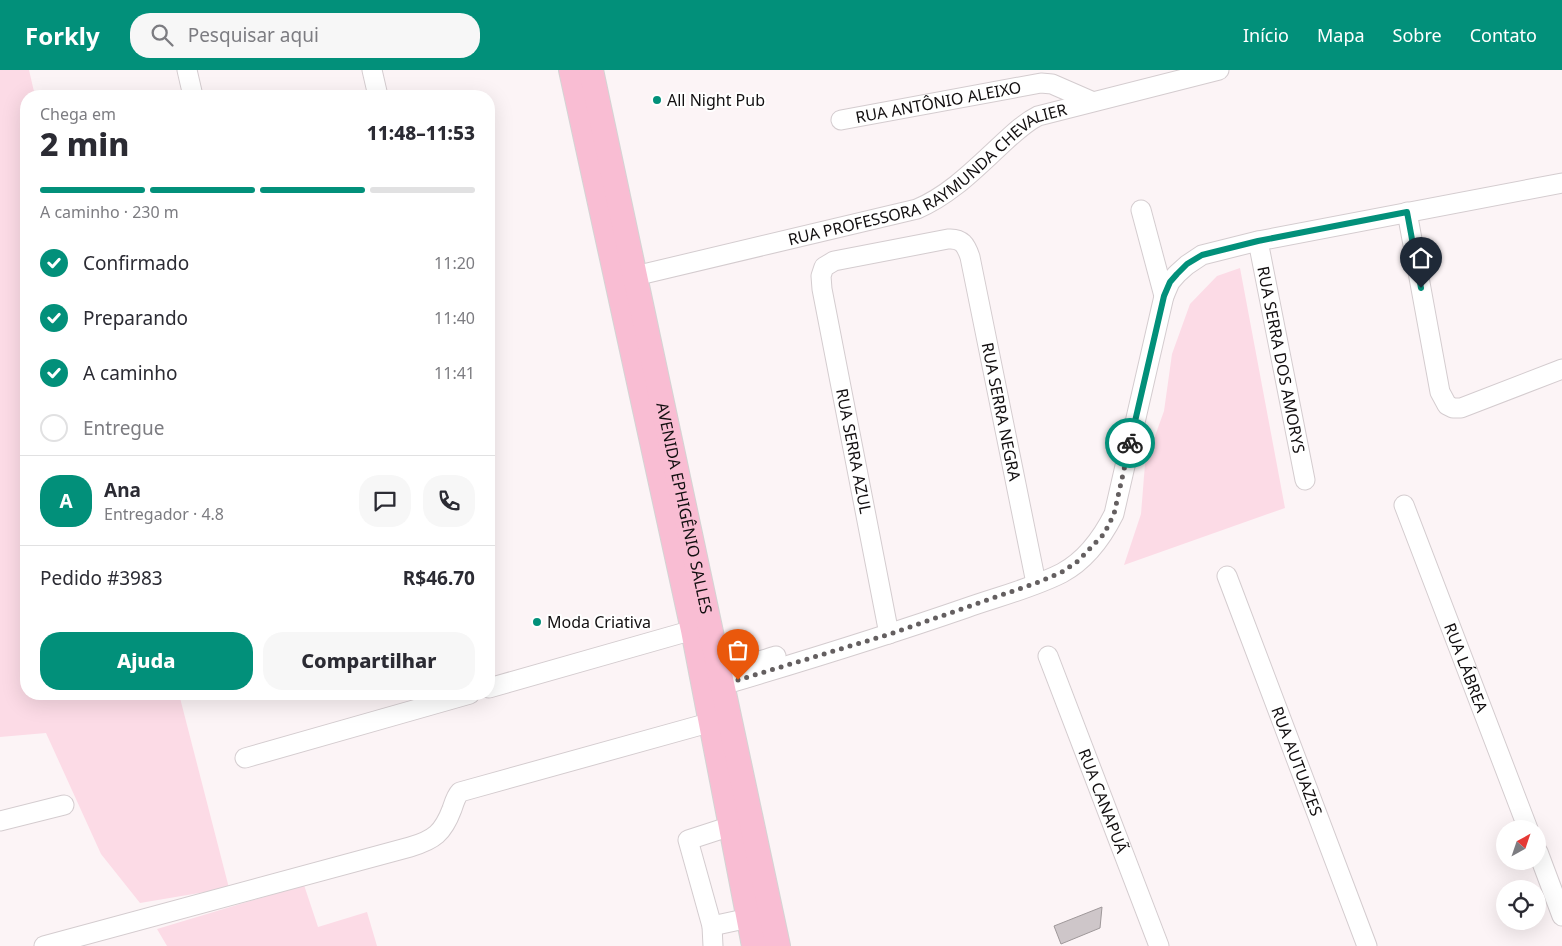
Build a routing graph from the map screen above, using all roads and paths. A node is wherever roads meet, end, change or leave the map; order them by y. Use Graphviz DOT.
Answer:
graph roads {
  1 [pos="188,70"];
  2 [pos="372,70"];
  3 [pos="570,70"];
  4 [pos="592,70"];
  5 [pos="1219,70"];
  6 [pos="192,90"];
  7 [pos="377,90"];
  8 [pos="1091,101"];
  9 [pos="841,120"];
  10 [pos="1561,188"];
  11 [pos="1141,210"];
  12 [pos="1407,212"];
  13 [pos="962,241"];
  14 [pos="1258,241"];
  15 [pos="635,276"];
  16 [pos="1164,296"];
  17 [pos="1562,369"];
  18 [pos="1305,480"];
  19 [pos="1404,505"];
  20 [pos="1228,576"];
  21 [pos="1036,583"];
  22 [pos="693,630"];
  23 [pos="890,634"];
  24 [pos="716,655"];
  25 [pos="1048,656"];
  26 [pos="802,661"];
  27 [pos="723,685"];
  28 [pos="495,686"];
  29 [pos="449,700"];
  30 [pos="712,722"];
  31 [pos="245,758"];
  32 [pos="64,805"];
  33 [pos="1525,820"];
  34 [pos="0,821"];
  35 [pos="732,826"];
  36 [pos="1545,870"];
  37 [pos="1562,916"];
  38 [pos="749,918"];
  39 [pos="712,926"];
  40 [pos="44,946"];
  41 [pos="713,946"];
  42 [pos="754,946"];
  43 [pos="778,946"];
  44 [pos="1159,946"];
  45 [pos="1367,946"];
  1 -- 6 [label="street"];
  2 -- 7 [label="street"];
  3 -- 22 [label="main road, AVENIDA EPHIGÊNIO SALLES"];
  4 -- 15 [label="main road, AVENIDA EPHIGÊNIO SALLES"];
  5 -- 8 [label="street, RUA PROFESSORA RAYMUNDA CHEVALIER"];
  8 -- 9 [label="street, RUA ANTÔNIO ALEIXO"];
  8 -- 15 [label="street, RUA PROFESSORA RAYMUNDA CHEVALIER"];
  10 -- 12 [label="street"];
  11 -- 16 [label="street"];
  12 -- 14 [label="street"];
  12 -- 17 [label="street"];
  13 -- 21 [label="street, RUA SERRA NEGRA"];
  13 -- 23 [label="street, RUA SERRA AZUL"];
  14 -- 16 [label="street"];
  14 -- 18 [label="street, RUA SERRA DOS AMORYS"];
  15 -- 24 [label="main road, AVENIDA EPHIGÊNIO SALLES"];
  16 -- 21 [label="street"];
  19 -- 33 [label="street, RUA LÁBREA"];
  20 -- 45 [label="street, RUA AUTUAZES"];
  21 -- 23 [label="street"];
  22 -- 28 [label="street"];
  22 -- 30 [label="main road, AVENIDA EPHIGÊNIO SALLES"];
  23 -- 26 [label="street"];
  24 -- 26 [label="street"];
  24 -- 27 [label="main road, AVENIDA EPHIGÊNIO SALLES"];
  25 -- 44 [label="street, RUA CANAPUÃ"];
  26 -- 27 [label="street"];
  27 -- 43 [label="main road, AVENIDA EPHIGÊNIO SALLES"];
  29 -- 31 [label="street"];
  30 -- 35 [label="main road, AVENIDA EPHIGÊNIO SALLES"];
  30 -- 40 [label="street"];
  32 -- 34 [label="street"];
  35 -- 38 [label="main road, AVENIDA EPHIGÊNIO SALLES"];
  35 -- 39 [label="street"];
  36 -- 37 [label="street"];
  38 -- 39 [label="street"];
  38 -- 42 [label="main road, AVENIDA EPHIGÊNIO SALLES"];
  39 -- 41 [label="street"];
}
